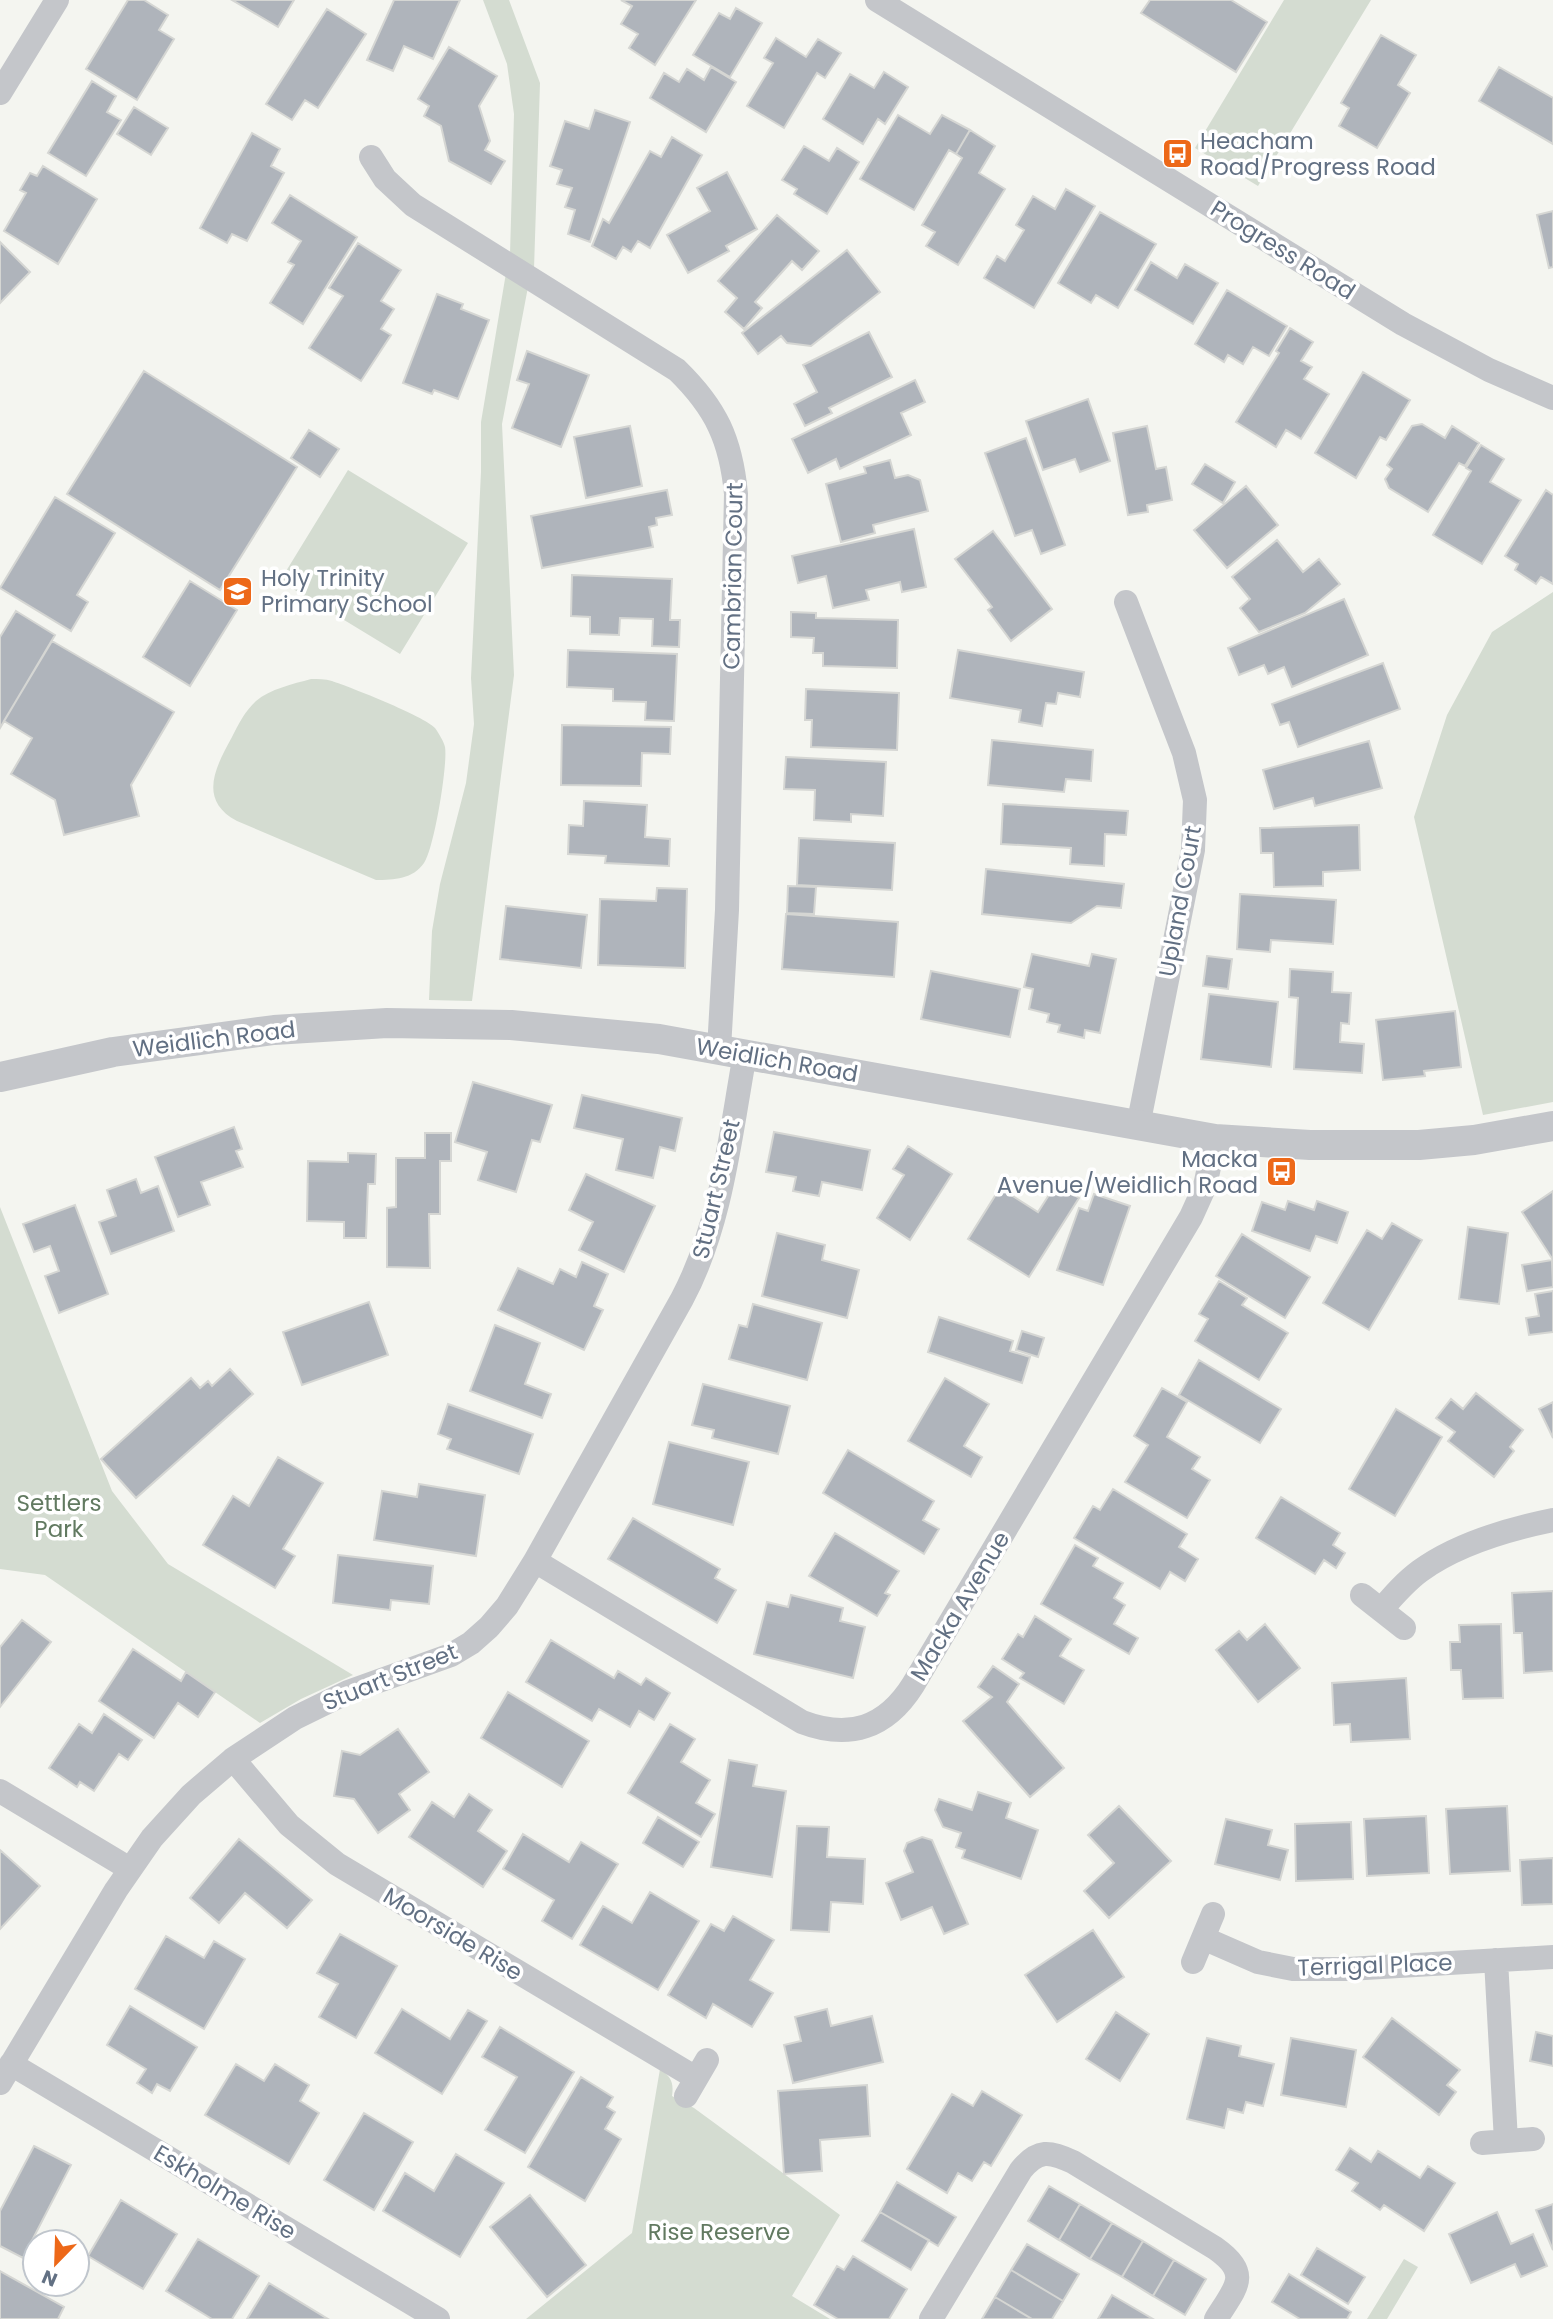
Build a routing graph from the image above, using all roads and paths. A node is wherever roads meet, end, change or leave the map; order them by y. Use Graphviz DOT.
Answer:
graph roads {
  1 [pos="57,0"];
  2 [pos="877,0"];
  3 [pos="0,93"];
  4 [pos="371,157"];
  5 [pos="1553,398"];
  6 [pos="1126,602"];
  7 [pos="732,1051"];
  8 [pos="0,1077"];
  9 [pos="1138,1126"];
  10 [pos="1553,1126"];
  11 [pos="1215,1139"];
  12 [pos="1553,1520"];
  13 [pos="535,1561"];
  14 [pos="1362,1595"];
  15 [pos="1381,1610"];
  16 [pos="1404,1628"];
  17 [pos="233,1759"];
  18 [pos="0,1791"];
  19 [pos="130,1869"];
  20 [pos="1213,1914"];
  21 [pos="1203,1938"];
  22 [pos="1553,1957"];
  23 [pos="1496,1960"];
  24 [pos="1193,1962"];
  25 [pos="6,2074"];
  26 [pos="696,2078"];
  27 [pos="1533,2139"];
  28 [pos="438,2319"];
  29 [pos="931,2319"];
  30 [pos="1216,2319"];
  1 -- 3 [label="street"];
  2 -- 5 [label="street, Progress Road"];
  4 -- 7 [label="street, Cambrian Court"];
  6 -- 9 [label="street, Upland Court"];
  7 -- 8 [label="street, Weidlich Road"];
  7 -- 9 [label="street, Weidlich Road"];
  7 -- 13 [label="street, Stuart Street"];
  9 -- 11 [label="street, Weidlich Road"];
  10 -- 11 [label="street, Weidlich Road"];
  11 -- 13 [label="street, Macka Avenue"];
  12 -- 15 [label="street"];
  13 -- 17 [label="street, Stuart Street"];
  14 -- 15 [label="street"];
  15 -- 16 [label="street"];
  17 -- 19 [label="street, Stuart Street"];
  17 -- 26 [label="street, Moorside Rise"];
  18 -- 19 [label="street"];
  19 -- 25 [label="street, Stuart Street"];
  20 -- 21 [label="street"];
  21 -- 23 [label="street, Terrigal Place"];
  21 -- 24 [label="street"];
  22 -- 23 [label="street, Terrigal Place"];
  23 -- 27 [label="street"];
  25 -- 28 [label="street, Eskholme Rise"];
  29 -- 30 [label="street"];
}
